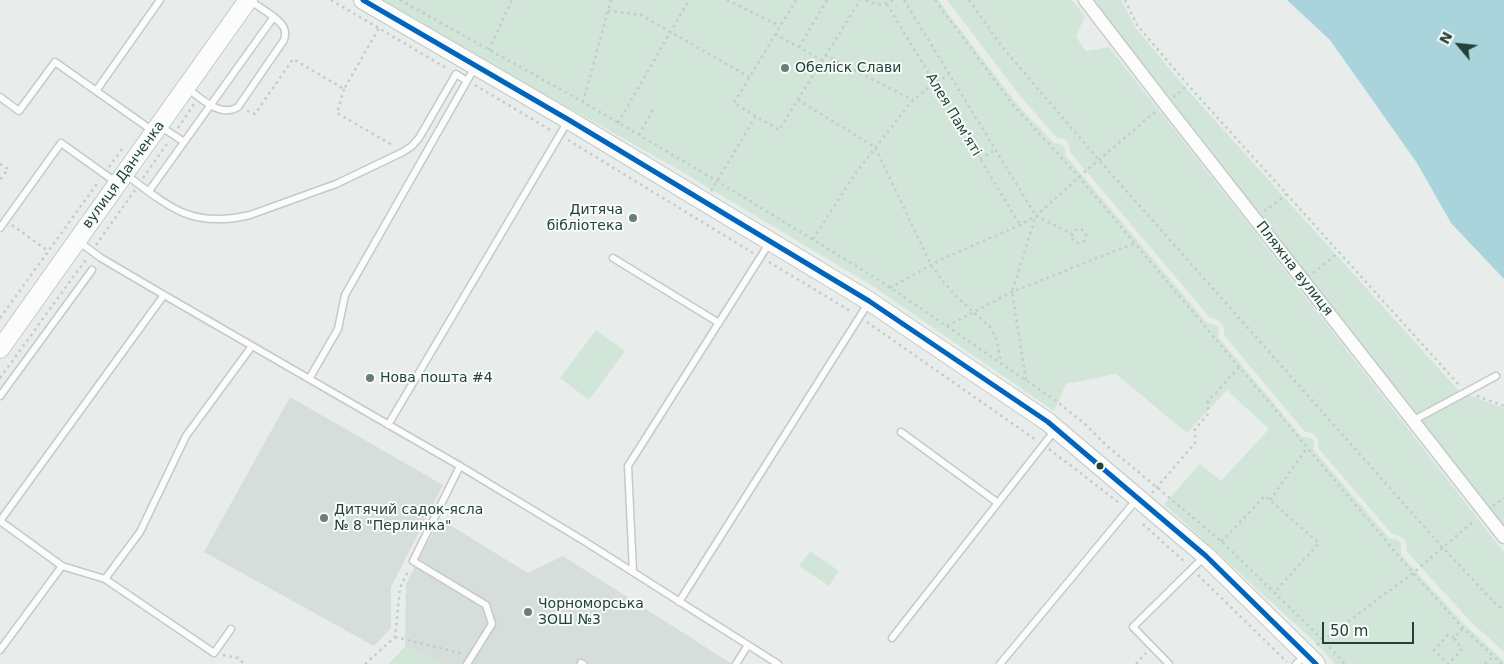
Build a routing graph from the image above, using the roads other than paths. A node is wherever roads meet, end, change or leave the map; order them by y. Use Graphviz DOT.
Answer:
graph roads {
  1 [pos="160,0"];
  2 [pos="248,0"];
  3 [pos="363,0"];
  4 [pos="1085,0"];
  5 [pos="273,18"];
  6 [pos="472,73"];
  7 [pos="186,88"];
  8 [pos="96,91"];
  9 [pos="0,97"];
  10 [pos="211,105"];
  11 [pos="569,120"];
  12 [pos="157,129"];
  13 [pos="184,142"];
  14 [pos="115,177"];
  15 [pos="149,191"];
  16 [pos="0,228"];
  17 [pos="77,240"];
  18 [pos="771,241"];
  19 [pos="613,258"];
  20 [pos="92,270"];
  21 [pos="164,295"];
  22 [pos="869,300"];
  23 [pos="719,323"];
  24 [pos="252,346"];
  25 [pos="0,349"];
  26 [pos="1496,376"];
  27 [pos="309,379"];
  28 [pos="0,396"];
  29 [pos="1414,420"];
  30 [pos="388,425"];
  31 [pos="1056,429"];
  32 [pos="901,432"];
  33 [pos="460,466"];
  34 [pos="998,503"];
  35 [pos="1133,504"];
  36 [pos="0,521"];
  37 [pos="1504,537"];
  38 [pos="1206,556"];
  39 [pos="62,566"];
  40 [pos="633,572"];
  41 [pos="105,579"];
  42 [pos="679,602"];
  43 [pos="231,629"];
  44 [pos="892,638"];
  45 [pos="748,645"];
  46 [pos="0,650"];
  47 [pos="1306,661"];
  48 [pos="467,664"];
  49 [pos="736,664"];
  50 [pos="778,664"];
  51 [pos="1000,664"];
  52 [pos="1170,664"];
  1 -- 8 [label="lane"];
  2 -- 5 [label="lane"];
  2 -- 7 [label="street, вулиця Данченка"];
  3 -- 6 [label="street"];
  4 -- 29 [label="street, Пляжна вулиця"];
  5 -- 10 [label="lane"];
  5 -- 10 [label="lane"];
  6 -- 11 [label="street"];
  6 -- 15 [label="lane"];
  6 -- 27 [label="lane"];
  7 -- 10 [label="lane"];
  7 -- 12 [label="street, вулиця Данченка"];
  8 -- 9 [label="lane"];
  8 -- 12 [label="lane"];
  10 -- 13 [label="lane"];
  11 -- 18 [label="street"];
  11 -- 30 [label="lane"];
  12 -- 13 [label="lane"];
  12 -- 14 [label="street, вулиця Данченка"];
  13 -- 15 [label="lane"];
  14 -- 15 [label="lane"];
  14 -- 16 [label="lane"];
  14 -- 17 [label="street, вулиця Данченка"];
  17 -- 21 [label="lane"];
  17 -- 25 [label="street, вулиця Данченка"];
  18 -- 22 [label="street"];
  18 -- 23 [label="lane"];
  19 -- 23 [label="lane"];
  20 -- 28 [label="lane"];
  21 -- 24 [label="lane"];
  21 -- 36 [label="lane"];
  22 -- 31 [label="street"];
  22 -- 42 [label="lane"];
  23 -- 40 [label="lane"];
  24 -- 27 [label="lane"];
  24 -- 41 [label="lane"];
  26 -- 29 [label="lane"];
  27 -- 30 [label="lane"];
  29 -- 37 [label="street, Пляжна вулиця"];
  30 -- 33 [label="lane"];
  31 -- 34 [label="lane"];
  31 -- 35 [label="street"];
  32 -- 34 [label="lane"];
  33 -- 40 [label="lane"];
  33 -- 48 [label="lane"];
  34 -- 44 [label="lane"];
  35 -- 38 [label="street"];
  35 -- 51 [label="lane"];
  36 -- 39 [label="lane"];
  38 -- 47 [label="street"];
  38 -- 52 [label="lane"];
  39 -- 41 [label="lane"];
  39 -- 46 [label="lane"];
  40 -- 42 [label="lane"];
  41 -- 43 [label="lane"];
  42 -- 45 [label="lane"];
  45 -- 49 [label="lane"];
  45 -- 50 [label="lane"];
}
